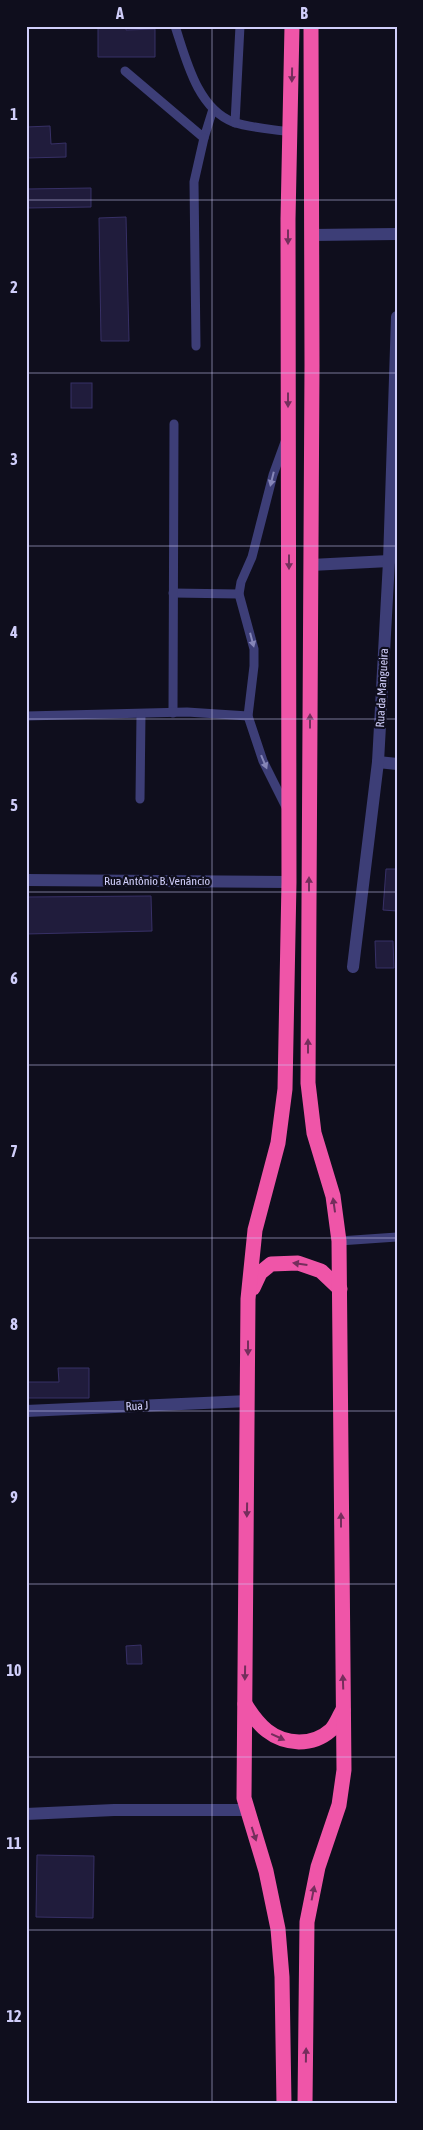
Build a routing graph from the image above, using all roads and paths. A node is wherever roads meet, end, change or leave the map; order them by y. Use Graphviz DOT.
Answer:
graph roads {
  1 [pos="175,26"];
  2 [pos="240,26"];
  3 [pos="292,26"];
  4 [pos="311,26"];
  5 [pos="125,71"];
  6 [pos="213,109"];
  7 [pos="235,122"];
  8 [pos="290,132"];
  9 [pos="204,138"];
  10 [pos="397,234"];
  11 [pos="311,235"];
  12 [pos="397,317"];
  13 [pos="196,346"];
  14 [pos="174,424"];
  15 [pos="288,433"];
  16 [pos="389,561"];
  17 [pos="311,565"];
  18 [pos="173,593"];
  19 [pos="239,594"];
  20 [pos="173,713"];
  21 [pos="141,714"];
  22 [pos="26,716"];
  23 [pos="248,716"];
  24 [pos="378,762"];
  25 [pos="397,764"];
  26 [pos="140,799"];
  27 [pos="289,811"];
  28 [pos="26,880"];
  29 [pos="289,882"];
  30 [pos="353,967"];
  31 [pos="397,1237"];
  32 [pos="339,1241"];
  33 [pos="340,1289"];
  34 [pos="248,1299"];
  35 [pos="248,1401"];
  36 [pos="26,1411"];
  37 [pos="245,1704"];
  38 [pos="344,1708"];
  39 [pos="246,1810"];
  40 [pos="26,1814"];
  41 [pos="284,2104"];
  42 [pos="305,2104"];
  1 -- 6 [label="lane"];
  2 -- 7 [label="lane"];
  3 -- 8 [label="highway, one-way"];
  4 -- 11 [label="highway"];
  5 -- 9 [label="lane"];
  6 -- 7 [label="lane"];
  6 -- 9 [label="lane"];
  7 -- 8 [label="lane"];
  8 -- 15 [label="highway, one-way"];
  9 -- 13 [label="lane"];
  10 -- 11 [label="street"];
  11 -- 17 [label="highway"];
  12 -- 16 [label="street, Rua da Mangueira"];
  14 -- 18 [label="lane"];
  15 -- 19 [label="lane, one-way"];
  15 -- 27 [label="highway, one-way"];
  16 -- 17 [label="street"];
  16 -- 24 [label="street, Rua da Mangueira"];
  32 -- 17 [label="highway, one-way"];
  18 -- 19 [label="lane"];
  18 -- 20 [label="lane"];
  19 -- 23 [label="lane, one-way"];
  20 -- 21 [label="lane"];
  20 -- 23 [label="lane"];
  21 -- 22 [label="lane"];
  21 -- 26 [label="lane"];
  23 -- 27 [label="lane, one-way"];
  24 -- 25 [label="street"];
  24 -- 30 [label="street, Rua da Mangueira"];
  27 -- 29 [label="highway"];
  28 -- 29 [label="street, Rua Antônio B. Venâncio"];
  29 -- 34 [label="highway"];
  31 -- 32 [label="lane"];
  32 -- 33 [label="highway"];
  33 -- 34 [label="highway, one-way"];
  38 -- 33 [label="highway, one-way"];
  34 -- 35 [label="highway, one-way"];
  35 -- 36 [label="street, Rua J"];
  35 -- 37 [label="highway, one-way"];
  37 -- 38 [label="highway, one-way"];
  37 -- 39 [label="highway"];
  42 -- 38 [label="highway, one-way"];
  39 -- 40 [label="street"];
  39 -- 41 [label="highway, one-way"];
}
